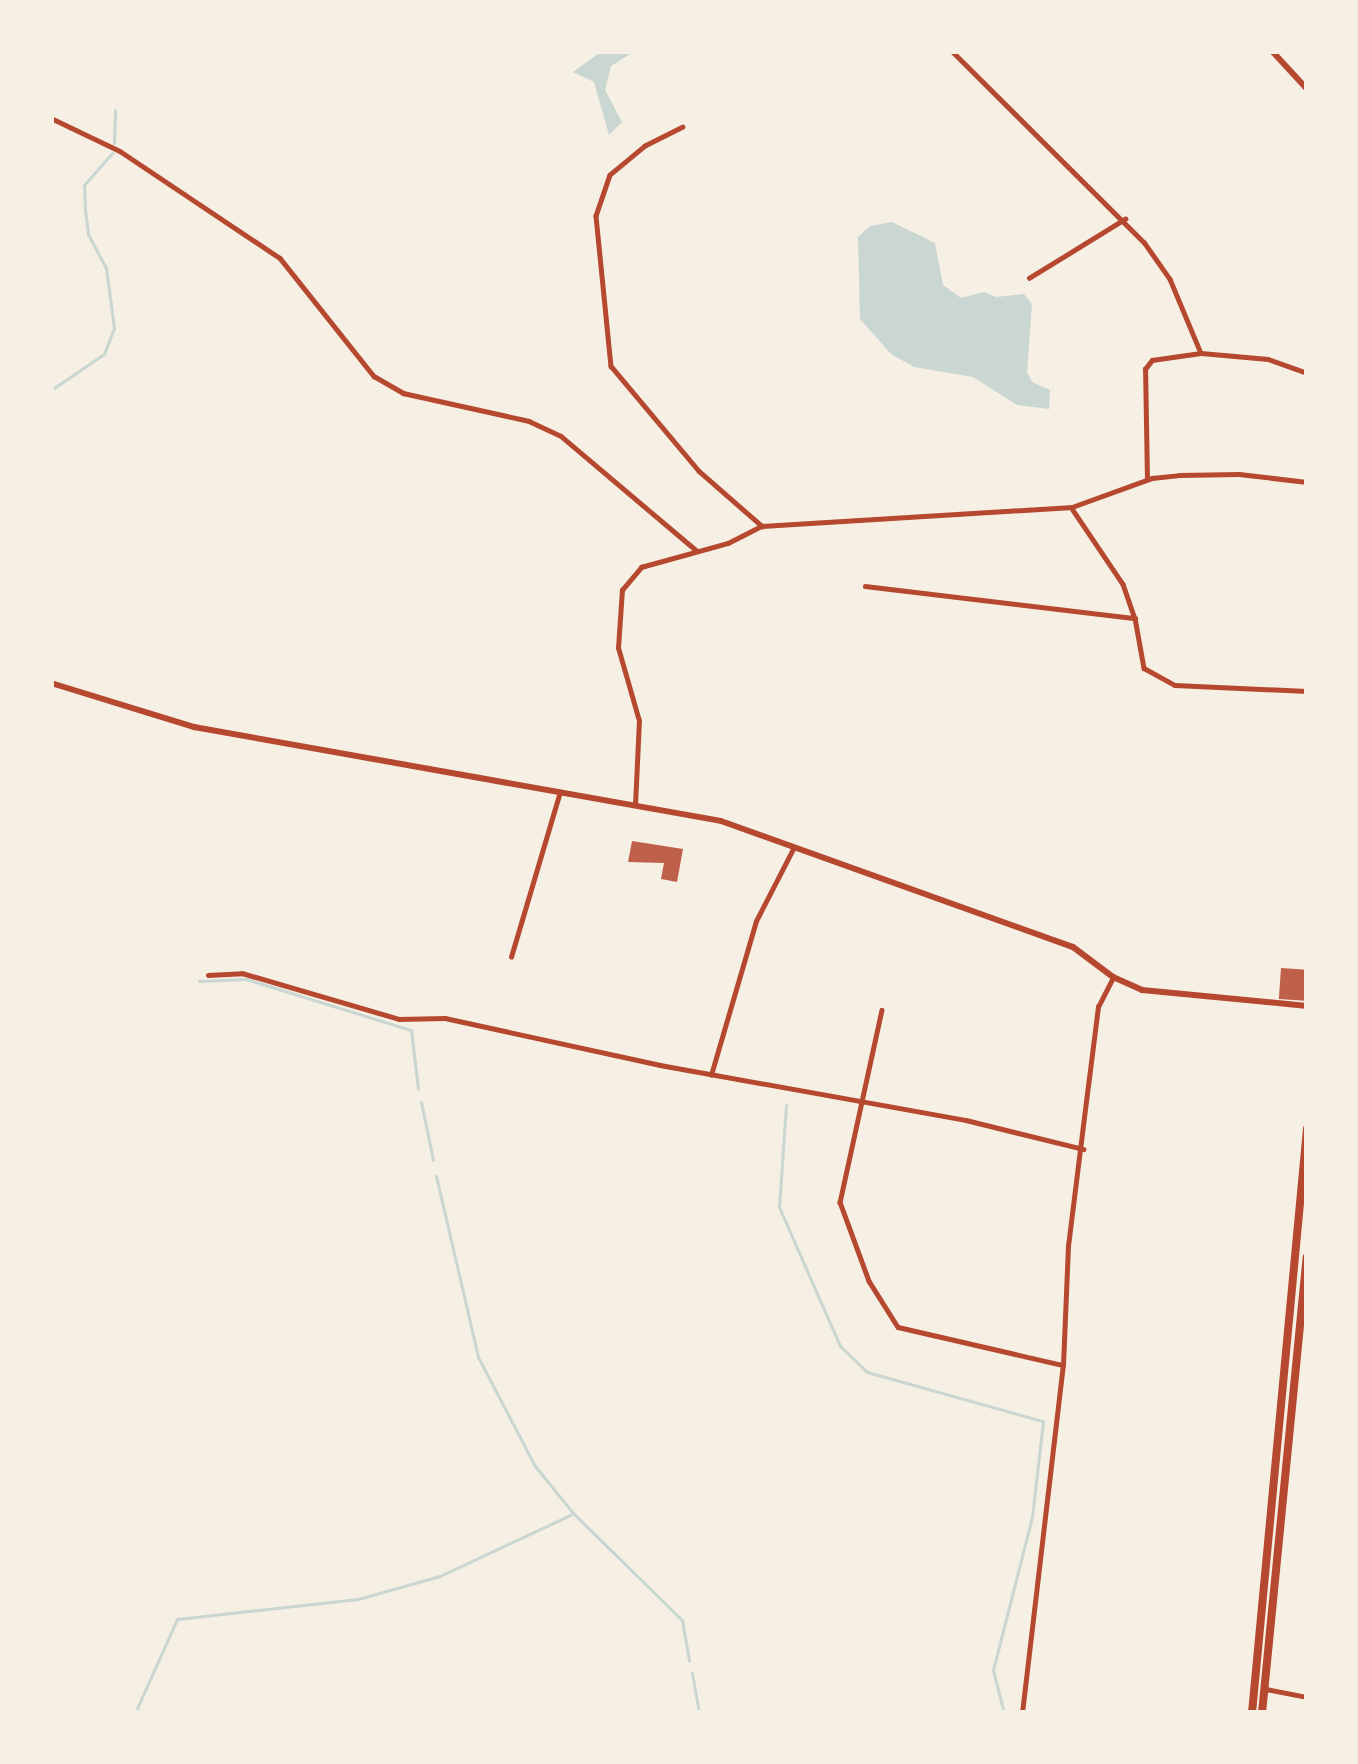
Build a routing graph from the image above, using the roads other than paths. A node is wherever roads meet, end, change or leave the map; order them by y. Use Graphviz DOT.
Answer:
graph roads {
  1 [pos="952,51"];
  2 [pos="1272,51"];
  3 [pos="1307,89"];
  4 [pos="51,118"];
  5 [pos="683,128"];
  6 [pos="1125,219"];
  7 [pos="1029,278"];
  8 [pos="1202,353"];
  9 [pos="1307,373"];
  10 [pos="1147,480"];
  11 [pos="1307,482"];
  12 [pos="1072,508"];
  13 [pos="762,526"];
  14 [pos="696,550"];
  15 [pos="865,586"];
  16 [pos="1135,618"];
  17 [pos="51,683"];
  18 [pos="1307,691"];
  19 [pos="560,792"];
  20 [pos="635,805"];
  21 [pos="794,847"];
  22 [pos="511,958"];
  23 [pos="208,975"];
  24 [pos="1113,977"];
  25 [pos="1307,1006"];
  26 [pos="882,1010"];
  27 [pos="711,1075"];
  28 [pos="858,1103"];
  29 [pos="1307,1129"];
  30 [pos="1083,1149"];
  31 [pos="1307,1257"];
  32 [pos="1063,1365"];
  33 [pos="1264,1689"];
  34 [pos="1307,1697"];
  35 [pos="1022,1713"];
  36 [pos="1252,1713"];
  37 [pos="1262,1713"];
  1 -- 6 [label="street"];
  2 -- 3 [label="street"];
  4 -- 14 [label="street"];
  5 -- 13 [label="street"];
  6 -- 7 [label="street"];
  6 -- 8 [label="street"];
  8 -- 9 [label="street"];
  8 -- 10 [label="street"];
  10 -- 11 [label="street"];
  10 -- 12 [label="street"];
  12 -- 13 [label="street"];
  12 -- 16 [label="street"];
  13 -- 14 [label="street"];
  14 -- 20 [label="street"];
  15 -- 16 [label="street"];
  16 -- 18 [label="street"];
  17 -- 19 [label="street"];
  19 -- 20 [label="street"];
  19 -- 22 [label="street"];
  20 -- 21 [label="street"];
  21 -- 24 [label="street"];
  21 -- 27 [label="street"];
  23 -- 27 [label="street"];
  24 -- 25 [label="street"];
  24 -- 30 [label="street"];
  26 -- 28 [label="street"];
  27 -- 28 [label="street"];
  28 -- 30 [label="street"];
  28 -- 32 [label="street"];
  29 -- 36 [label="main road"];
  30 -- 32 [label="street"];
  31 -- 33 [label="main road"];
  32 -- 35 [label="street"];
  33 -- 34 [label="street"];
  33 -- 37 [label="main road"];
}
